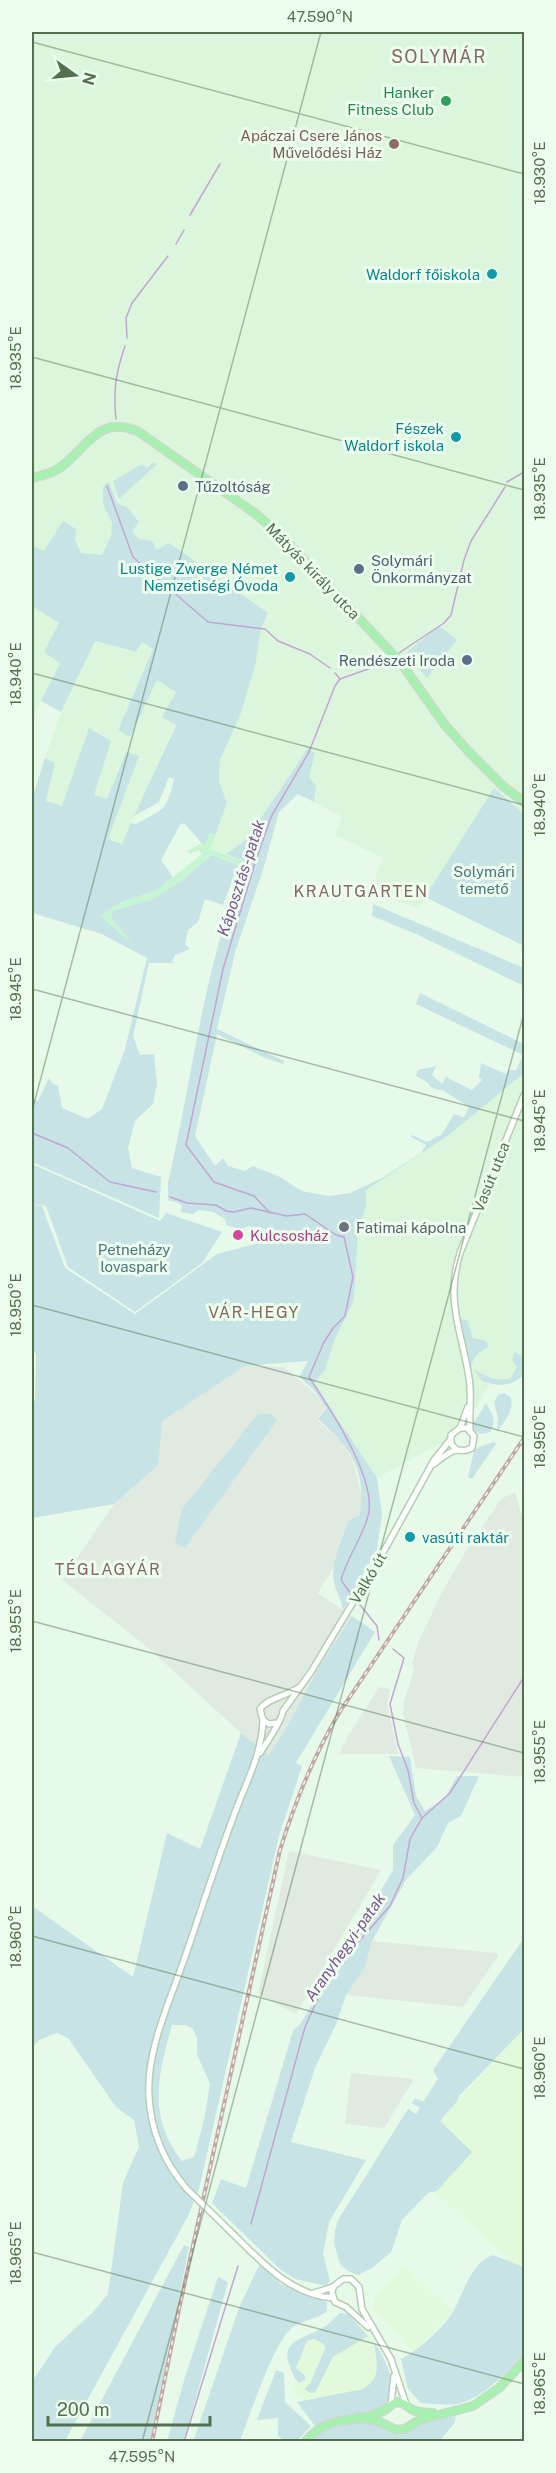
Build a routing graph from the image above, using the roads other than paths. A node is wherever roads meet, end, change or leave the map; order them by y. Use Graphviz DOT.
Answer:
graph roads {
  1 [pos="32,478"];
  2 [pos="525,802"];
  3 [pos="525,1095"];
  4 [pos="470,1401"];
  5 [pos="460,1428"];
  6 [pos="470,1430"];
  7 [pos="450,1440"];
  8 [pos="457,1450"];
  9 [pos="429,1469"];
  10 [pos="303,1684"];
  11 [pos="273,1701"];
  12 [pos="283,1711"];
  13 [pos="263,1720"];
  14 [pos="276,1723"];
  15 [pos="257,1758"];
  16 [pos="333,2288"];
  17 [pos="314,2293"];
  18 [pos="360,2297"];
  19 [pos="333,2298"];
  20 [pos="346,2307"];
  21 [pos="372,2330"];
  22 [pos="525,2361"];
  23 [pos="394,2368"];
  24 [pos="389,2407"];
  25 [pos="408,2407"];
  26 [pos="447,2413"];
  27 [pos="357,2417"];
  28 [pos="411,2424"];
  29 [pos="389,2426"];
  30 [pos="305,2442"];
  1 -- 2 [label="main road, Mátyás király utca"];
  3 -- 4 [label="street, Vasút utca"];
  4 -- 5 [label="street, Vasút utca"];
  4 -- 6 [label="street, Vasút utca"];
  5 -- 6 [label="street"];
  5 -- 7 [label="street"];
  6 -- 8 [label="street"];
  7 -- 8 [label="street"];
  7 -- 9 [label="street, Valkó út"];
  8 -- 9 [label="street"];
  9 -- 10 [label="street, Valkó út"];
  10 -- 11 [label="street"];
  10 -- 12 [label="street, Valkó út"];
  11 -- 12 [label="street"];
  11 -- 13 [label="street"];
  12 -- 14 [label="street"];
  13 -- 14 [label="street"];
  13 -- 15 [label="street"];
  14 -- 15 [label="street"];
  15 -- 17 [label="street, bridge"];
  16 -- 17 [label="street"];
  16 -- 18 [label="street"];
  16 -- 19 [label="street"];
  17 -- 19 [label="street"];
  18 -- 20 [label="street"];
  18 -- 21 [label="street"];
  19 -- 20 [label="street"];
  20 -- 21 [label="street"];
  21 -- 23 [label="street"];
  22 -- 26 [label="main road"];
  23 -- 24 [label="street"];
  23 -- 25 [label="street"];
  24 -- 25 [label="main road"];
  24 -- 27 [label="main road"];
  24 -- 29 [label="main road"];
  25 -- 26 [label="main road"];
  25 -- 28 [label="main road"];
  26 -- 28 [label="main road"];
  27 -- 29 [label="main road"];
  27 -- 30 [label="main road"];
  28 -- 29 [label="main road"];
}
